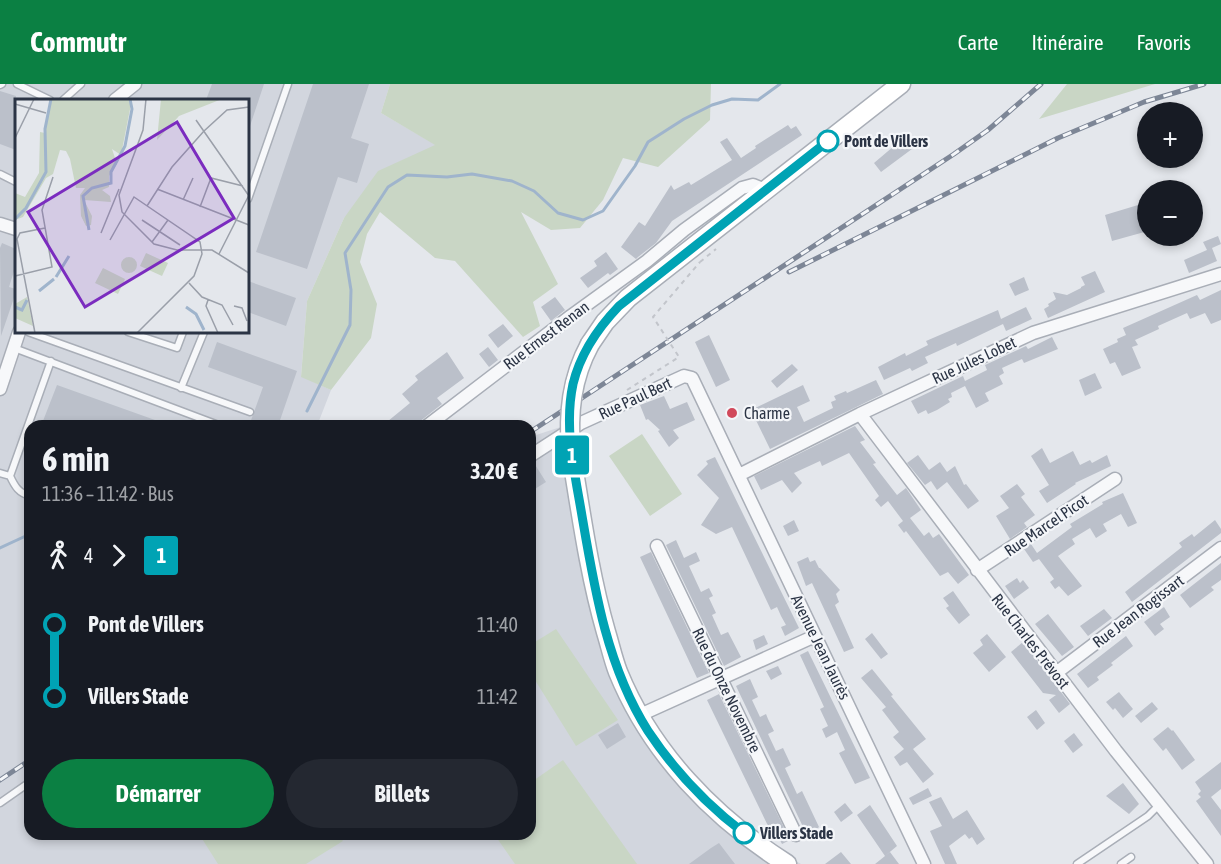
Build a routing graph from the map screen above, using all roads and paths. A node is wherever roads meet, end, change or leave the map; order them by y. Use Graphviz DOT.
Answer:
graph roads {
  1 [pos="17,84"];
  2 [pos="81,84"];
  3 [pos="135,84"];
  4 [pos="288,84"];
  5 [pos="901,84"];
  6 [pos="48,99"];
  7 [pos="64,99"];
  8 [pos="116,99"];
  9 [pos="0,174"];
  10 [pos="15,182"];
  11 [pos="765,190"];
  12 [pos="249,196"];
  13 [pos="0,224"];
  14 [pos="15,229"];
  15 [pos="700,262"];
  16 [pos="1221,274"];
  17 [pos="19,333"];
  18 [pos="31,333"];
  19 [pos="131,333"];
  20 [pos="183,333"];
  21 [pos="204,333"];
  22 [pos="14,348"];
  23 [pos="51,361"];
  24 [pos="3,373"];
  25 [pos="182,388"];
  26 [pos="0,389"];
  27 [pos="627,390"];
  28 [pos="250,412"];
  29 [pos="860,414"];
  30 [pos="30,420"];
  31 [pos="205,420"];
  32 [pos="435,420"];
  33 [pos="718,430"];
  34 [pos="24,437"];
  35 [pos="536,452"];
  36 [pos="0,473"];
  37 [pos="739,475"];
  38 [pos="10,476"];
  39 [pos="1115,479"];
  40 [pos="24,494"];
  41 [pos="657,546"];
  42 [pos="1221,548"];
  43 [pos="977,570"];
  44 [pos="815,636"];
  45 [pos="1056,673"];
  46 [pos="721,678"];
  47 [pos="640,715"];
  48 [pos="24,786"];
  49 [pos="0,803"];
  50 [pos="1159,805"];
  51 [pos="796,835"];
  52 [pos="1131,857"];
  53 [pos="1079,863"];
  54 [pos="787,864"];
  55 [pos="924,864"];
  56 [pos="1121,864"];
  57 [pos="1207,864"];
  1 -- 6 [label="lane"];
  2 -- 7 [label="lane"];
  3 -- 8 [label="street"];
  4 -- 12 [label="lane"];
  5 -- 11 [label="main road"];
  9 -- 10 [label="lane"];
  11 -- 32 [label="street, Rue Ernest Renan"];
  11 -- 47 [label="main road, bridge"];
  13 -- 14 [label="street"];
  15 -- 27 [label="path, bridge"];
  16 -- 29 [label="street, Rue Jules Lobet"];
  17 -- 22 [label="street"];
  18 -- 25 [label="lane"];
  19 -- 20 [label="lane"];
  21 -- 25 [label="lane"];
  22 -- 23 [label="lane"];
  22 -- 24 [label="street"];
  23 -- 30 [label="lane"];
  23 -- 31 [label="lane"];
  24 -- 26 [label="street"];
  25 -- 28 [label="lane"];
  29 -- 37 [label="street, Rue Jules Lobet"];
  29 -- 43 [label="street, Rue Charles Prévost"];
  33 -- 35 [label="street, Rue Paul Bert"];
  33 -- 37 [label="street, Avenue Jean Jaurès"];
  34 -- 38 [label="lane"];
  36 -- 38 [label="lane"];
  37 -- 44 [label="street, Avenue Jean Jaurès"];
  38 -- 40 [label="lane"];
  39 -- 43 [label="street, Rue Marcel Picot"];
  41 -- 46 [label="street, Rue du Onze Novembre"];
  42 -- 45 [label="street, Rue Jean Rogissart"];
  43 -- 45 [label="street, Rue Charles Prévost"];
  44 -- 46 [label="street"];
  44 -- 55 [label="street, Avenue Jean Jaurès"];
  45 -- 50 [label="street, Rue Charles Prévost"];
  46 -- 47 [label="street"];
  46 -- 51 [label="street, Rue du Onze Novembre"];
  47 -- 54 [label="main road"];
  48 -- 49 [label="lane"];
  50 -- 53 [label="lane"];
  50 -- 57 [label="street, Rue Charles Prévost"];
  52 -- 56 [label="lane"];
}
